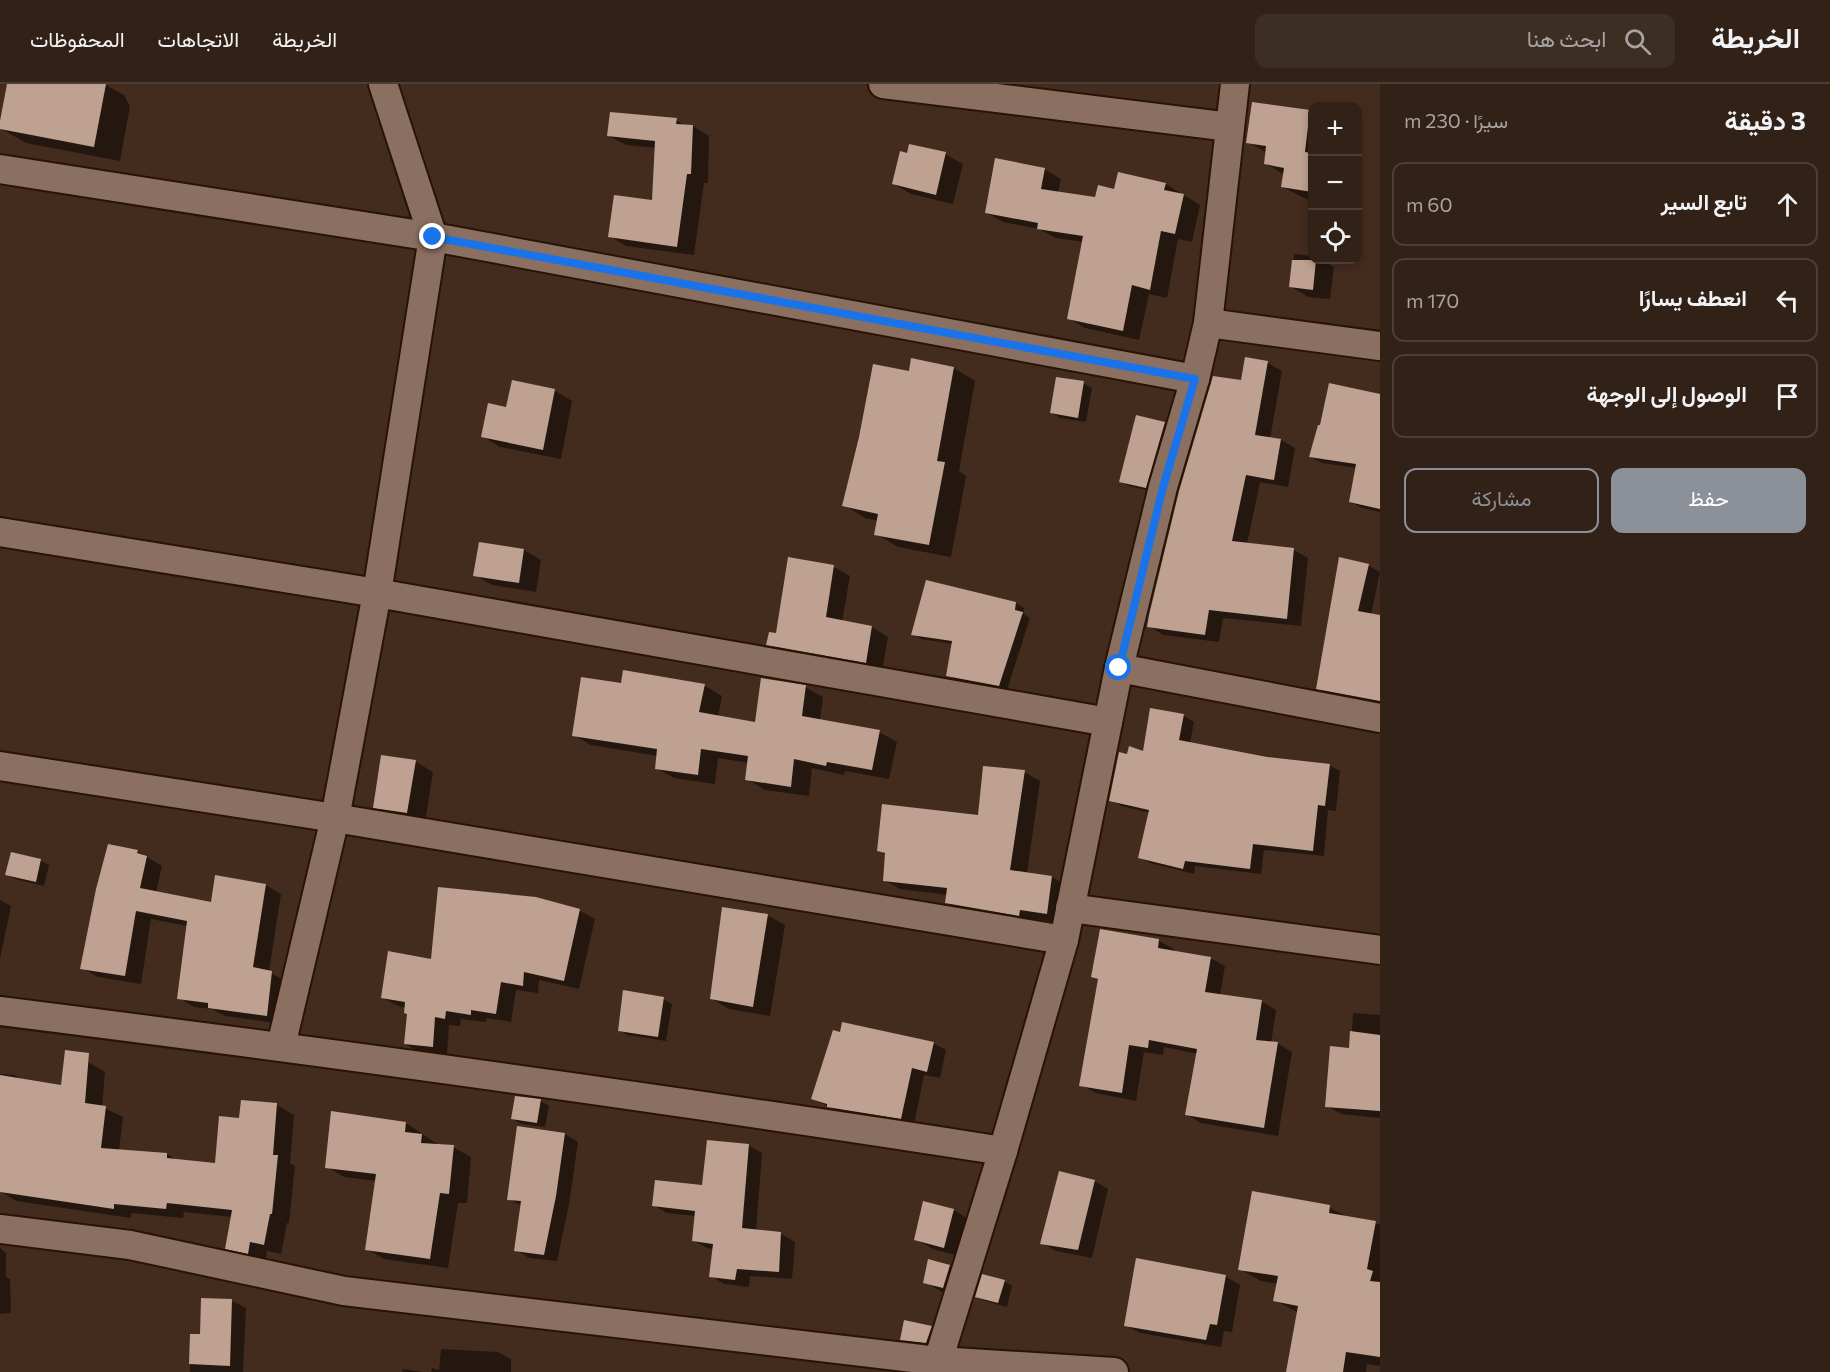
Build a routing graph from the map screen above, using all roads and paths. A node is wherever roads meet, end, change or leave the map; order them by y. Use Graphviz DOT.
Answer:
graph roads {
  1 [pos="383,84"];
  2 [pos="883,84"];
  3 [pos="1235,84"];
  4 [pos="1230,127"];
  5 [pos="0,169"];
  6 [pos="433,237"];
  7 [pos="1208,323"];
  8 [pos="1380,346"];
  9 [pos="1195,379"];
  10 [pos="0,532"];
  11 [pos="377,593"];
  12 [pos="1119,668"];
  13 [pos="1380,718"];
  14 [pos="1108,722"];
  15 [pos="0,766"];
  16 [pos="335,818"];
  17 [pos="1070,908"];
  18 [pos="1064,940"];
  19 [pos="1380,950"];
  20 [pos="0,1011"];
  21 [pos="281,1046"];
  22 [pos="1003,1150"];
  23 [pos="0,1229"];
  24 [pos="937,1366"];
  25 [pos="1114,1372"];
  1 -- 6 [label="street"];
  2 -- 4 [label="street"];
  3 -- 4 [label="street"];
  4 -- 7 [label="street"];
  5 -- 6 [label="street"];
  6 -- 9 [label="street"];
  6 -- 11 [label="street"];
  7 -- 8 [label="street"];
  7 -- 9 [label="street"];
  9 -- 12 [label="street"];
  10 -- 11 [label="street"];
  11 -- 14 [label="street"];
  11 -- 16 [label="street"];
  12 -- 13 [label="street"];
  12 -- 14 [label="street"];
  14 -- 17 [label="street"];
  15 -- 16 [label="street"];
  16 -- 18 [label="street"];
  16 -- 21 [label="street"];
  17 -- 18 [label="street"];
  17 -- 19 [label="street"];
  18 -- 22 [label="street"];
  20 -- 21 [label="street"];
  21 -- 22 [label="street"];
  22 -- 24 [label="street"];
  23 -- 24 [label="street"];
  24 -- 25 [label="street"];
}
